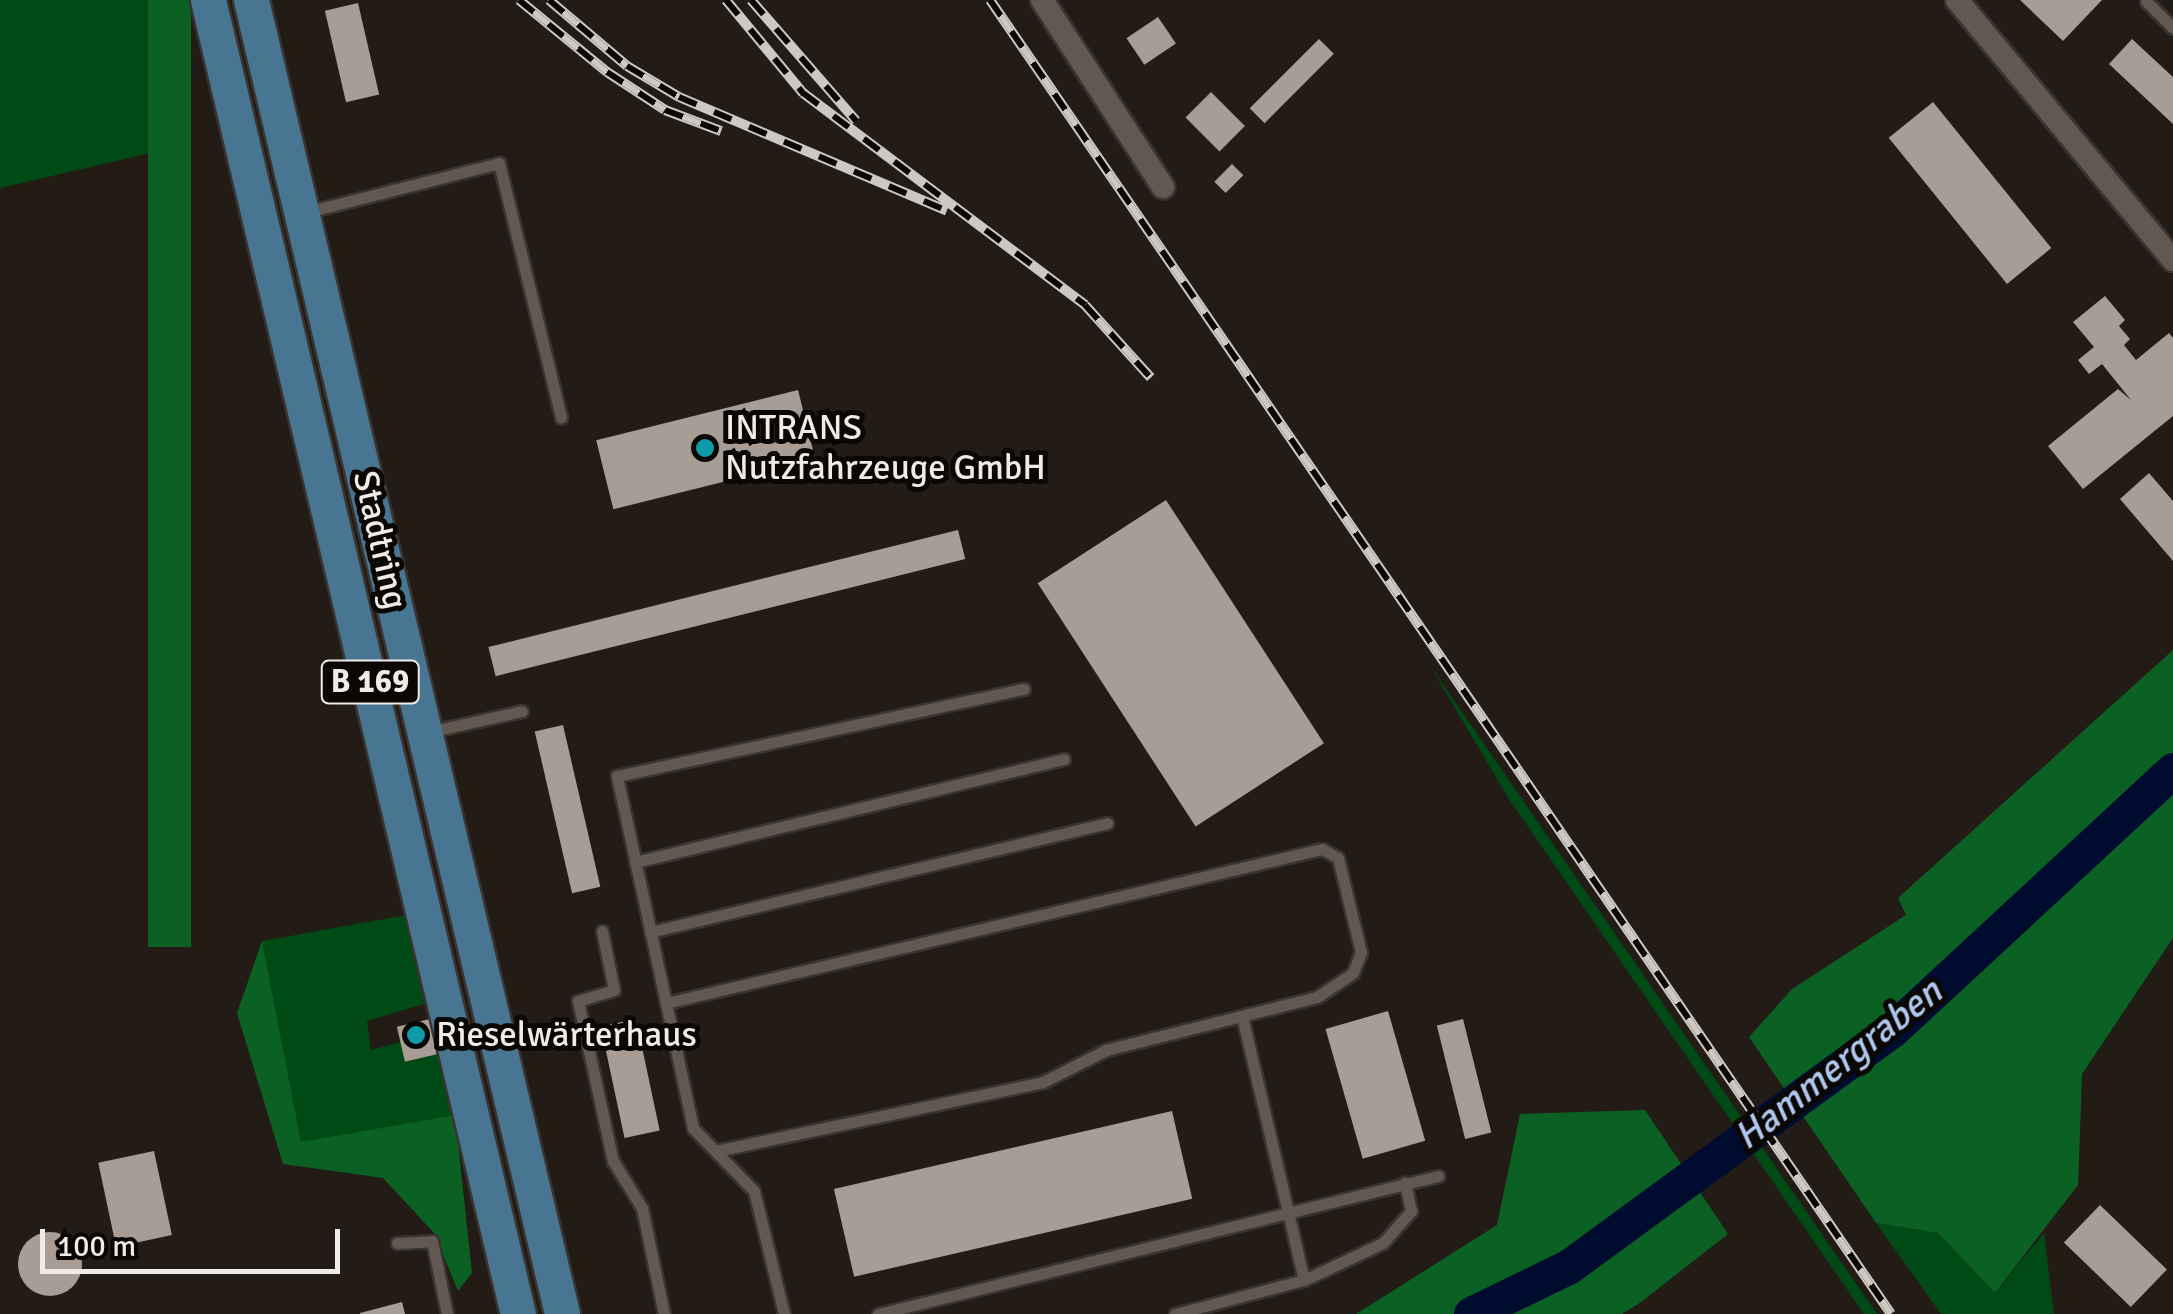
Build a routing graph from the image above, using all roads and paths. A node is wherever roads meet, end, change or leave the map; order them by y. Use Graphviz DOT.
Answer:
graph roads {
  1 [pos="208,0"];
  2 [pos="251,0"];
  3 [pos="1042,0"];
  4 [pos="1956,0"];
  5 [pos="2146,1"];
  6 [pos="2173,28"];
  7 [pos="1163,187"];
  8 [pos="303,213"];
  9 [pos="262,224"];
  10 [pos="2173,260"];
  11 [pos="561,418"];
  12 [pos="1024,689"];
  13 [pos="522,711"];
  14 [pos="425,733"];
  15 [pos="384,743"];
  16 [pos="1064,760"];
  17 [pos="1108,823"];
  18 [pos="635,862"];
  19 [pos="602,930"];
  20 [pos="650,932"];
  21 [pos="666,1003"];
  22 [pos="1242,1016"];
  23 [pos="716,1152"];
  24 [pos="1438,1176"];
  25 [pos="1405,1183"];
  26 [pos="1287,1209"];
  27 [pos="398,1243"];
  28 [pos="1304,1280"];
  29 [pos="907,1309"];
  30 [pos="447,1314"];
  31 [pos="518,1314"];
  32 [pos="562,1314"];
  33 [pos="664,1314"];
  34 [pos="784,1314"];
  35 [pos="878,1314"];
  36 [pos="1175,1314"];
  1 -- 9 [label="main road, Stadtring / B 169"];
  2 -- 8 [label="main road, Stadtring / B 169"];
  3 -- 7 [label="street"];
  4 -- 10 [label="street"];
  5 -- 6 [label="lane"];
  8 -- 9 [label="street"];
  8 -- 11 [label="lane"];
  8 -- 14 [label="main road, Stadtring / B 169"];
  9 -- 15 [label="main road, Stadtring / B 169"];
  12 -- 18 [label="lane"];
  13 -- 14 [label="lane"];
  14 -- 15 [label="street"];
  14 -- 32 [label="main road, Stadtring / B 169"];
  15 -- 31 [label="main road, Stadtring / B 169"];
  16 -- 18 [label="lane"];
  17 -- 20 [label="lane"];
  18 -- 20 [label="lane"];
  19 -- 33 [label="lane"];
  20 -- 21 [label="lane"];
  21 -- 22 [label="lane"];
  21 -- 23 [label="lane"];
  22 -- 23 [label="lane"];
  22 -- 26 [label="lane"];
  23 -- 34 [label="lane"];
  24 -- 25 [label="lane"];
  25 -- 26 [label="lane"];
  25 -- 28 [label="lane"];
  26 -- 28 [label="lane"];
  26 -- 29 [label="lane"];
  27 -- 30 [label="lane"];
  28 -- 36 [label="lane"];
  29 -- 35 [label="lane"];
}
